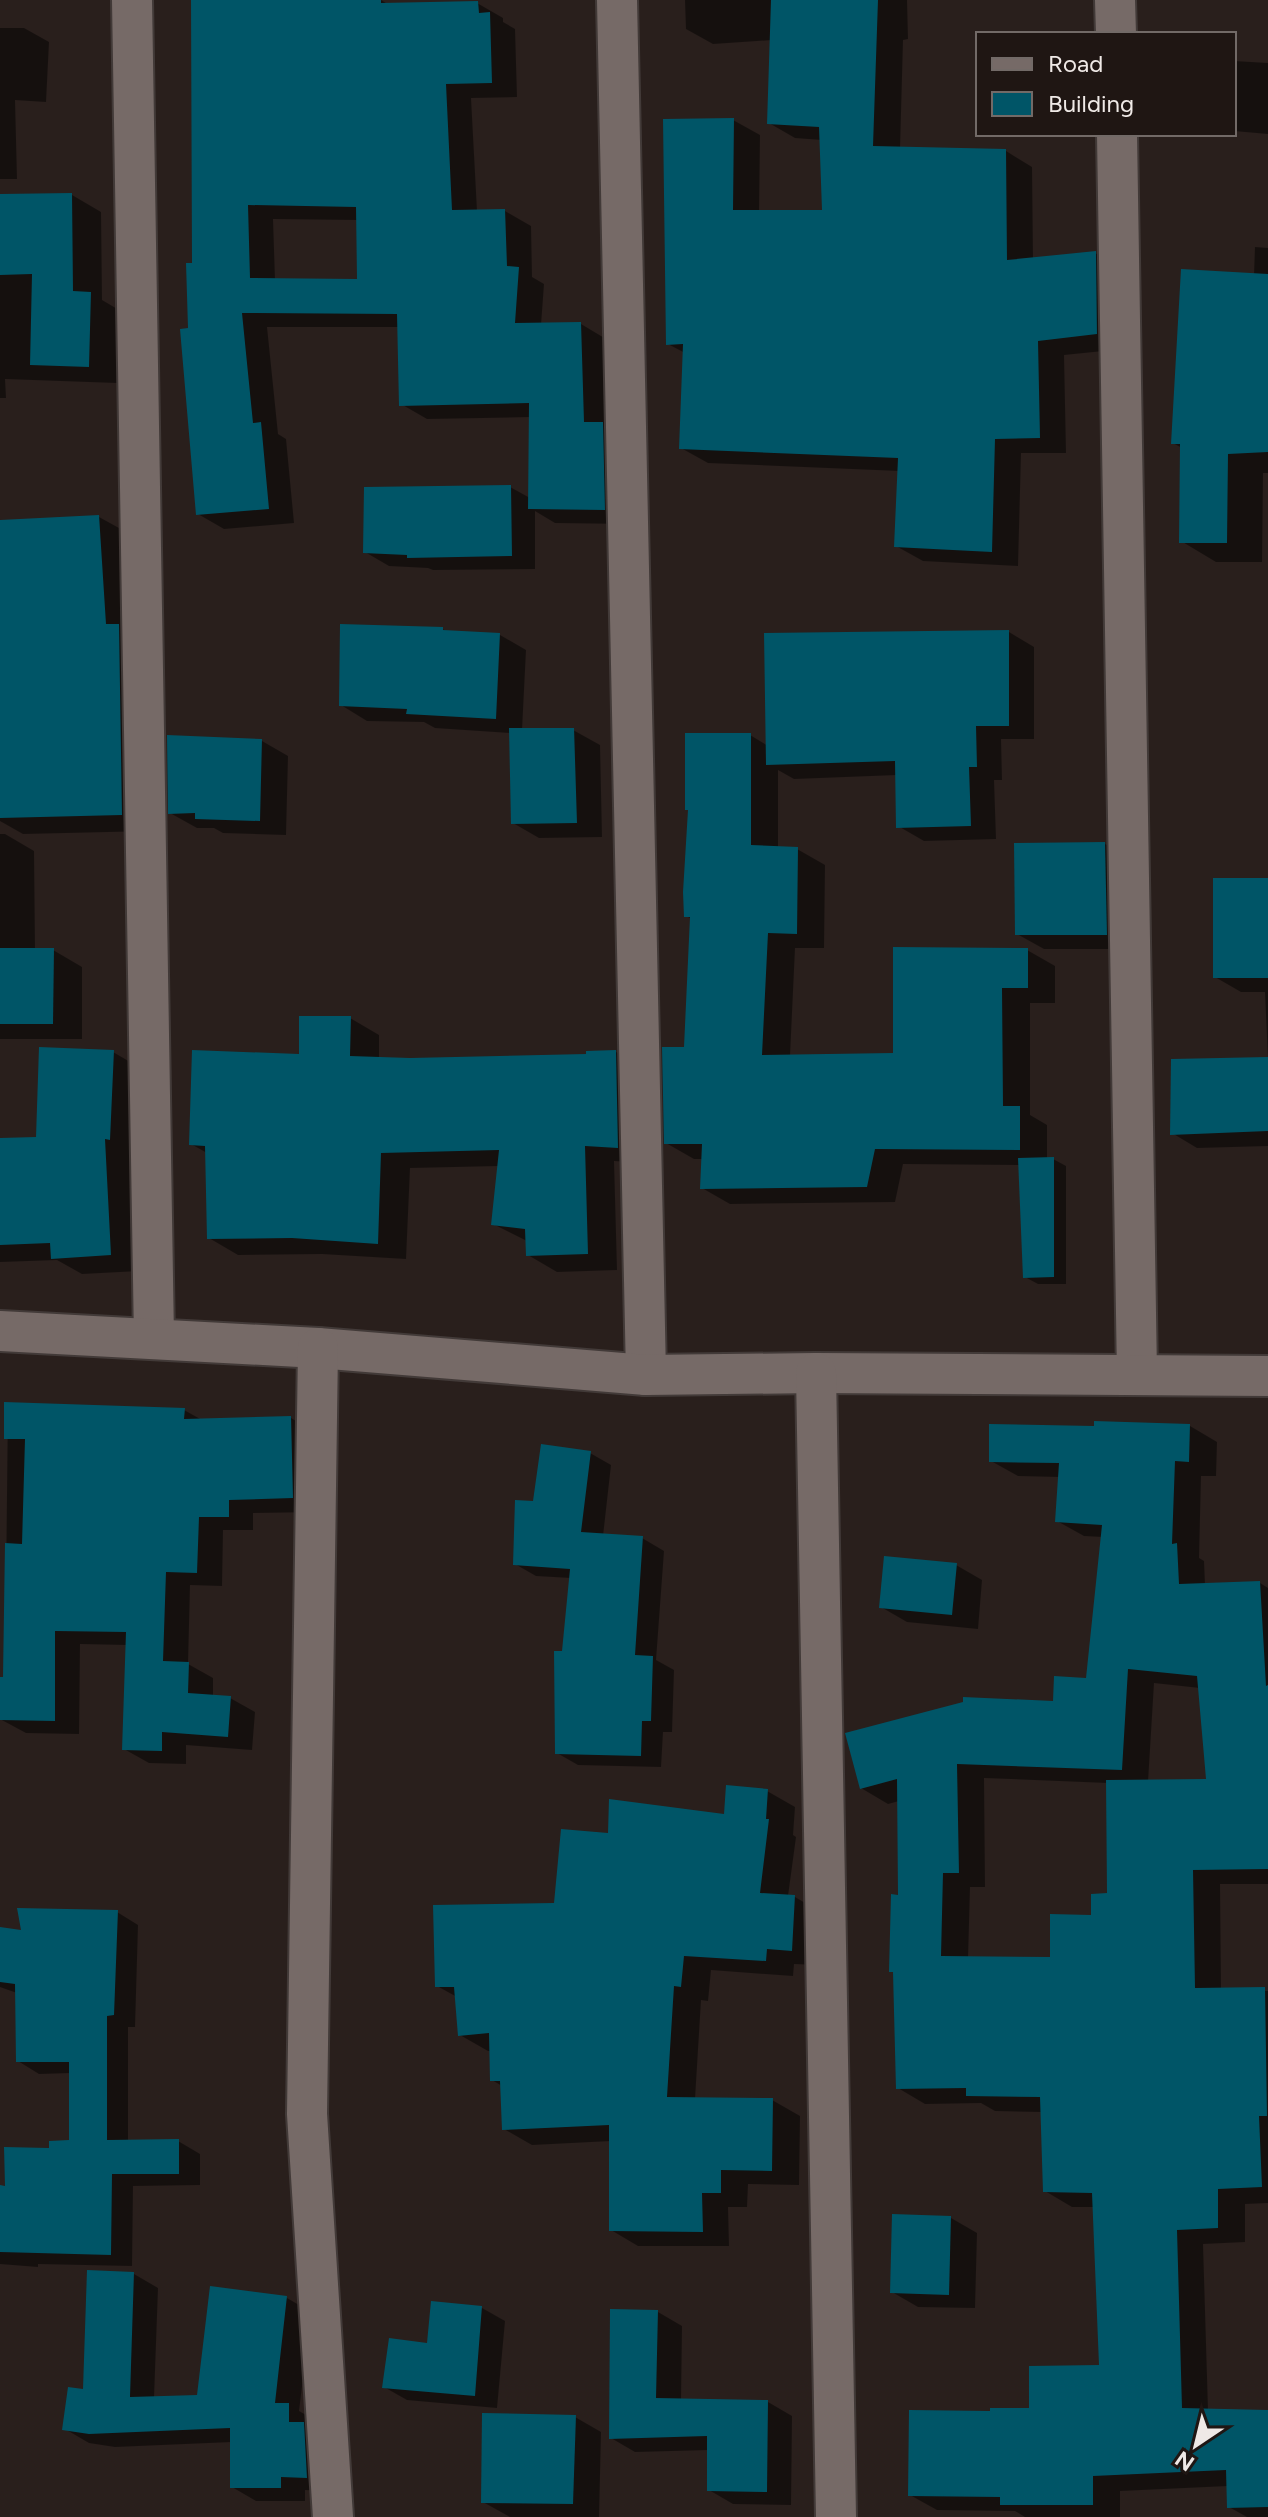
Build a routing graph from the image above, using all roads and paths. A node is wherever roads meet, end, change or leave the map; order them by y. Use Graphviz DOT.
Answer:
graph roads {
  1 [pos="132,0"];
  2 [pos="617,0"];
  3 [pos="1115,0"];
  4 [pos="1116,32"];
  5 [pos="1117,136"];
  6 [pos="0,1331"];
  7 [pos="154,1339"];
  8 [pos="318,1348"];
  9 [pos="816,1373"];
  10 [pos="646,1375"];
  11 [pos="1137,1375"];
  12 [pos="1268,1376"];
  13 [pos="333,2517"];
  14 [pos="836,2517"];
  1 -- 7 [label="street"];
  2 -- 10 [label="street"];
  3 -- 4 [label="street"];
  5 -- 11 [label="street"];
  6 -- 7 [label="street"];
  7 -- 8 [label="street"];
  8 -- 10 [label="street"];
  8 -- 13 [label="street"];
  9 -- 10 [label="street"];
  9 -- 11 [label="street"];
  9 -- 14 [label="street"];
  11 -- 12 [label="street"];
}
